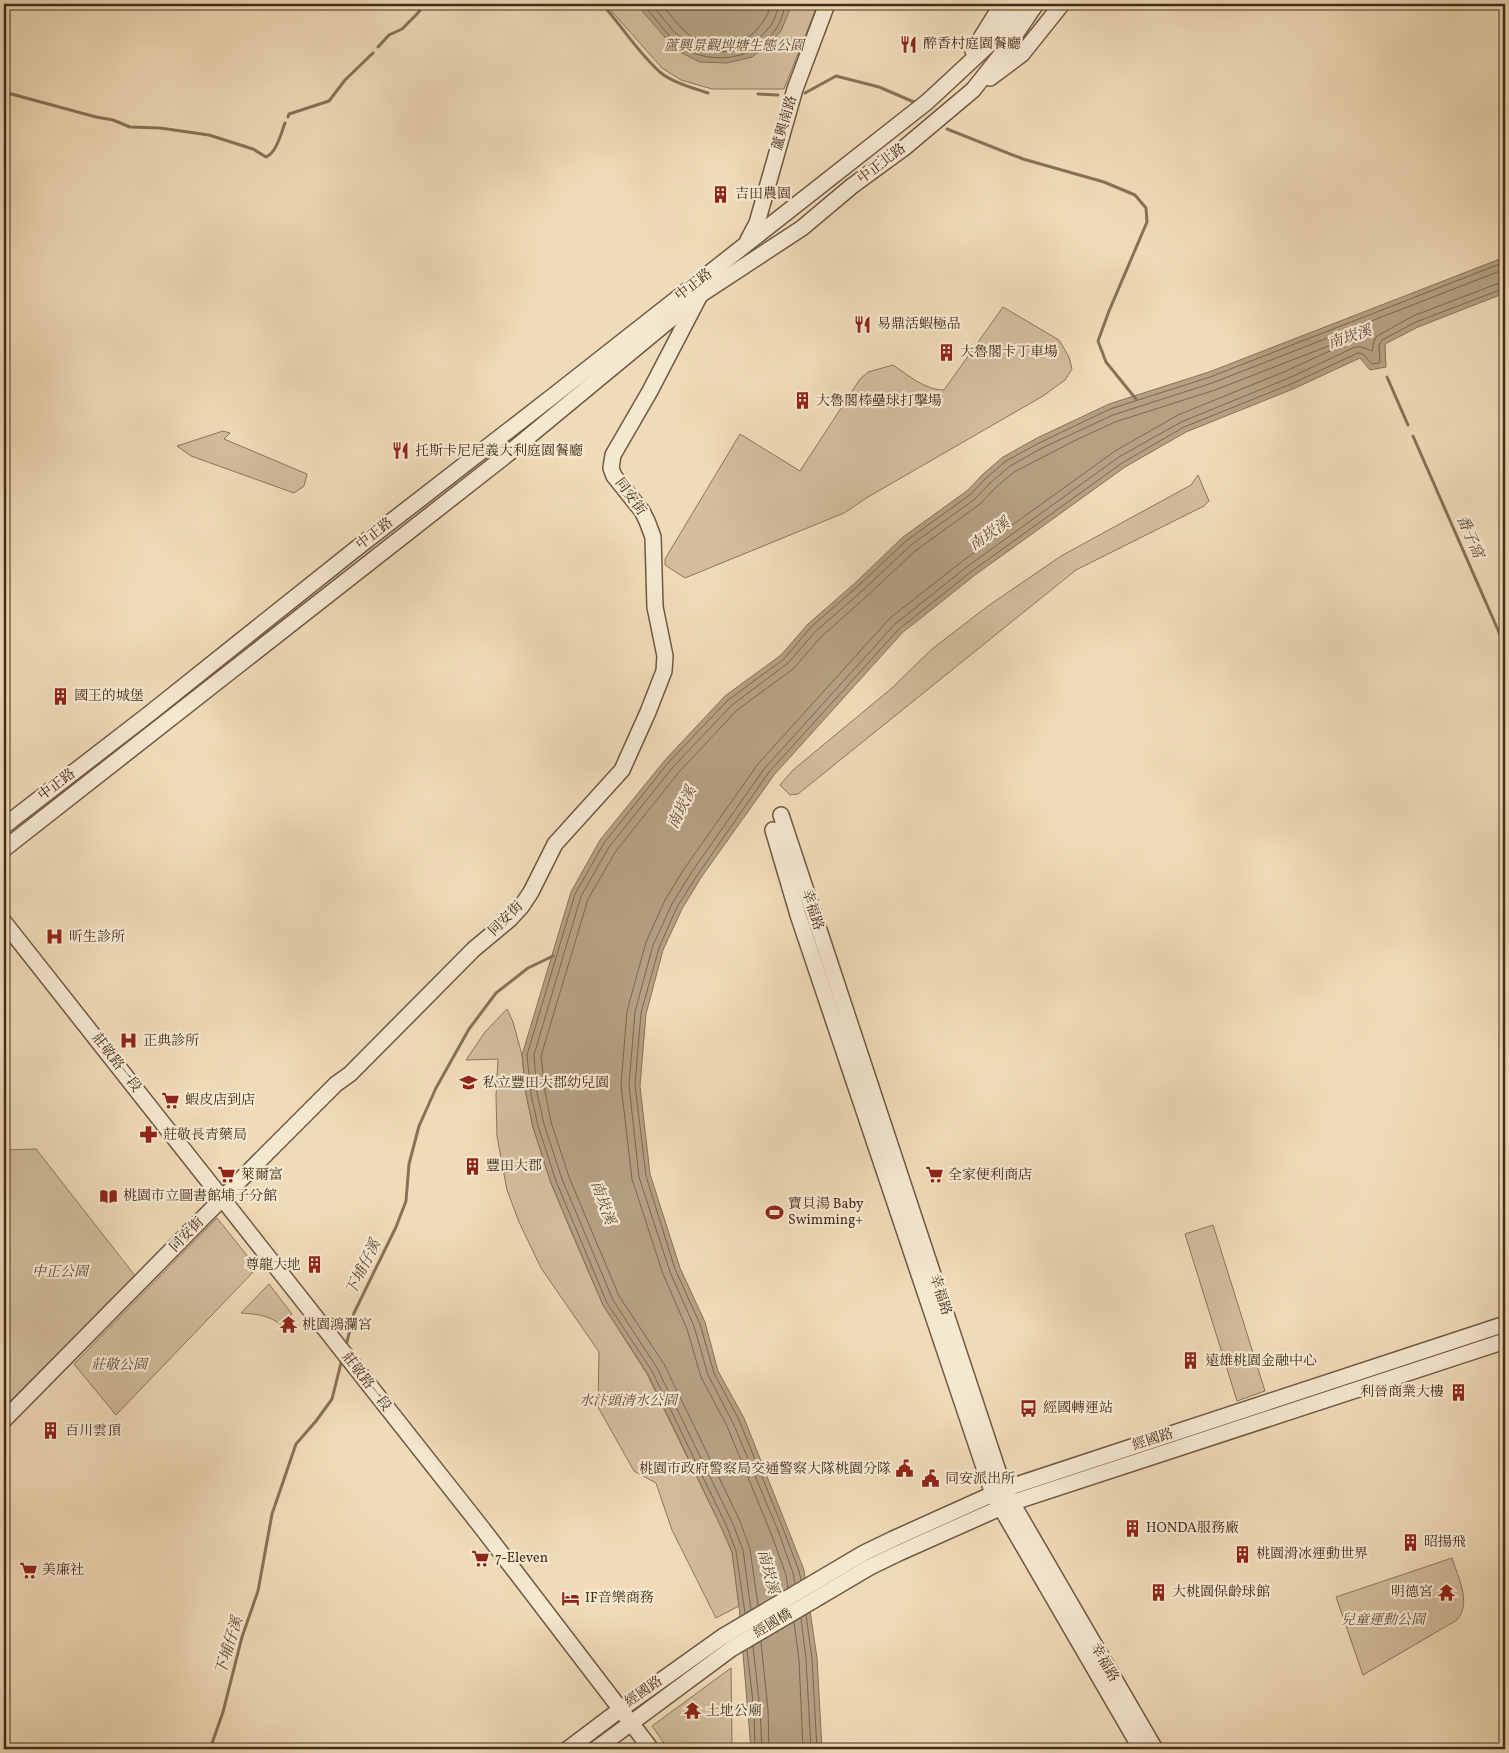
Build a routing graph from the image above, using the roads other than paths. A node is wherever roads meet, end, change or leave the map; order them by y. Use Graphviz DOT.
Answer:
graph roads {
  1 [pos="827,4"];
  2 [pos="1002,4"];
  3 [pos="1018,4"];
  4 [pos="1036,4"];
  5 [pos="1062,4"];
  6 [pos="959,72"];
  7 [pos="973,90"];
  8 [pos="746,243"];
  9 [pos="700,295"];
  10 [pos="781,815"];
  11 [pos="4,826"];
  12 [pos="773,830"];
  13 [pos="4,849"];
  14 [pos="4,922"];
  15 [pos="223,1198"];
  16 [pos="1505,1324"];
  17 [pos="1505,1341"];
  18 [pos="4,1420"];
  19 [pos="998,1492"];
  20 [pos="1005,1506"];
  21 [pos="812,1583"];
  22 [pos="815,1600"];
  23 [pos="722,1637"];
  24 [pos="731,1649"];
  25 [pos="621,1709"];
  26 [pos="631,1722"];
  27 [pos="568,1749"];
  28 [pos="596,1749"];
  29 [pos="650,1749"];
  30 [pos="1141,1749"];
  31 [pos="1155,1749"];
  1 -- 8 [label="street, 蘆興南路"];
  2 -- 6 [label="street"];
  3 -- 6 [label="street, 中正北路"];
  4 -- 7 [label="street, 中正北路"];
  5 -- 7 [label="street"];
  6 -- 8 [label="street, 中正北路"];
  7 -- 9 [label="street, 中正北路"];
  8 -- 11 [label="street, 中正路"];
  9 -- 13 [label="street, 中正路"];
  9 -- 15 [label="street, 同安街"];
  10 -- 19 [label="street, 幸福路"];
  12 -- 19 [label="street, 幸福路"];
  14 -- 15 [label="street, 莊敬路一段"];
  15 -- 18 [label="street, 同安街"];
  15 -- 25 [label="street, 莊敬路一段"];
  16 -- 19 [label="street, 經國路"];
  17 -- 20 [label="street, 經國路"];
  19 -- 20 [label="street, 幸福路"];
  19 -- 21 [label="street, 經國路"];
  20 -- 22 [label="street, 經國路"];
  20 -- 30 [label="street, 幸福路"];
  20 -- 31 [label="street, 幸福路"];
  21 -- 23 [label="street, 經國橋"];
  22 -- 24 [label="street, 經國橋"];
  23 -- 25 [label="street, 經國路"];
  24 -- 26 [label="street, 經國路"];
  25 -- 26 [label="street, 莊敬路一段"];
  25 -- 27 [label="street, 經國路"];
  26 -- 28 [label="street, 經國路"];
  26 -- 29 [label="street, 莊敬路一段"];
}
